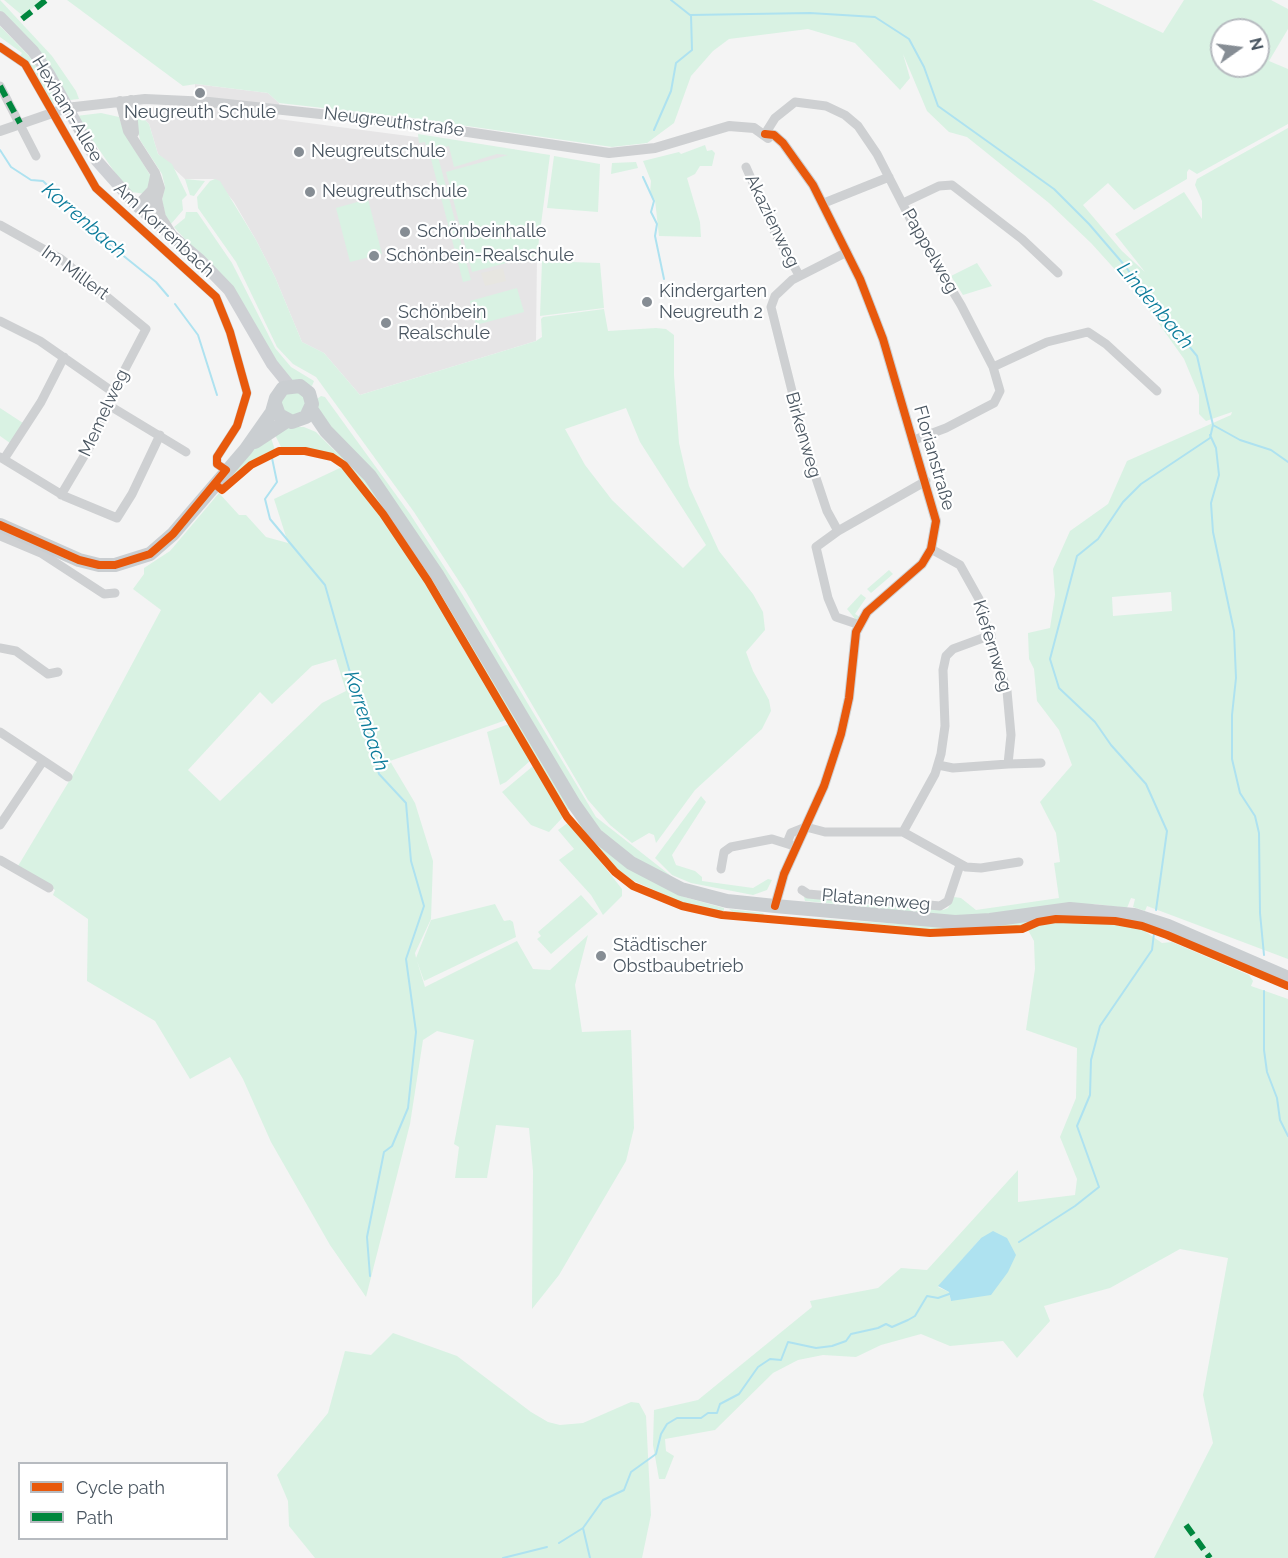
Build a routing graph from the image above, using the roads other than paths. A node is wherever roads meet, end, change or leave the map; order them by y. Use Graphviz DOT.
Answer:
graph roads {
  1 [pos="0,17"];
  2 [pos="0,47"];
  3 [pos="0,86"];
  4 [pos="125,100"];
  5 [pos="57,111"];
  6 [pos="20,123"];
  7 [pos="0,131"];
  8 [pos="765,134"];
  9 [pos="36,156"];
  10 [pos="746,168"];
  11 [pos="155,173"];
  12 [pos="889,177"];
  13 [pos="157,199"];
  14 [pos="824,203"];
  15 [pos="903,203"];
  16 [pos="139,208"];
  17 [pos="0,225"];
  18 [pos="173,236"];
  19 [pos="847,252"];
  20 [pos="1058,273"];
  21 [pos="799,275"];
  22 [pos="3,322"];
  23 [pos="146,329"];
  24 [pos="0,333"];
  25 [pos="64,357"];
  26 [pos="272,364"];
  27 [pos="993,367"];
  28 [pos="289,386"];
  29 [pos="1157,391"];
  30 [pos="113,392"];
  31 [pos="275,400"];
  32 [pos="110,406"];
  33 [pos="311,409"];
  34 [pos="302,420"];
  35 [pos="287,421"];
  36 [pos="326,432"];
  37 [pos="160,435"];
  38 [pos="914,440"];
  39 [pos="246,449"];
  40 [pos="186,452"];
  41 [pos="2,458"];
  42 [pos="226,470"];
  43 [pos="926,481"];
  44 [pos="61,495"];
  45 [pos="0,525"];
  46 [pos="838,531"];
  47 [pos="0,536"];
  48 [pos="931,549"];
  49 [pos="115,593"];
  50 [pos="860,625"];
  51 [pos="991,635"];
  52 [pos="0,648"];
  53 [pos="58,672"];
  54 [pos="0,732"];
  55 [pos="43,761"];
  56 [pos="1041,763"];
  57 [pos="1008,764"];
  58 [pos="938,765"];
  59 [pos="68,777"];
  60 [pos="0,825"];
  61 [pos="806,827"];
  62 [pos="903,832"];
  63 [pos="792,846"];
  64 [pos="0,860"];
  65 [pos="1019,862"];
  66 [pos="960,865"];
  67 [pos="721,869"];
  68 [pos="49,888"];
  69 [pos="802,890"];
  70 [pos="775,906"];
  71 [pos="1288,978"];
  1 -- 16 [label="main road, Hexham-Allee"];
  2 -- 5 [label="street"];
  3 -- 6 [label="street"];
  4 -- 5 [label="street, Neugreuthstraße, bridge"];
  4 -- 8 [label="street, Neugreuthstraße"];
  4 -- 11 [label="street"];
  5 -- 6 [label="street, Neugreuthstraße"];
  5 -- 42 [label="street, Am Korrenbach"];
  6 -- 7 [label="street, Neugreuthstraße"];
  6 -- 9 [label="street"];
  8 -- 12 [label="street, Pappelweg"];
  8 -- 14 [label="street, Florianstraße"];
  10 -- 21 [label="street, Akazienweg"];
  11 -- 13 [label="street"];
  11 -- 16 [label="street"];
  12 -- 14 [label="street"];
  12 -- 15 [label="street, Pappelweg"];
  13 -- 16 [label="street"];
  13 -- 18 [label="street"];
  14 -- 19 [label="street, Florianstraße"];
  15 -- 20 [label="street"];
  15 -- 27 [label="street, Pappelweg"];
  16 -- 18 [label="main road, Hexham-Allee"];
  17 -- 23 [label="street, Im Millert"];
  18 -- 26 [label="main road, Hexham-Allee"];
  19 -- 21 [label="street, Birkenweg"];
  19 -- 38 [label="street, Florianstraße"];
  21 -- 46 [label="street, Birkenweg"];
  22 -- 24 [label="street"];
  22 -- 25 [label="street"];
  23 -- 30 [label="street, Memelweg"];
  25 -- 30 [label="street"];
  25 -- 41 [label="street"];
  26 -- 28 [label="main road, Hexham-Allee"];
  26 -- 31 [label="main road, Hexham-Allee"];
  27 -- 29 [label="street"];
  27 -- 38 [label="street, Pappelweg"];
  28 -- 31 [label="main road"];
  28 -- 33 [label="main road"];
  30 -- 32 [label="street, Memelweg"];
  31 -- 35 [label="main road"];
  31 -- 39 [label="main road"];
  32 -- 37 [label="street"];
  32 -- 44 [label="street, Memelweg"];
  33 -- 34 [label="main road"];
  33 -- 36 [label="main road"];
  34 -- 35 [label="main road"];
  34 -- 36 [label="main road"];
  35 -- 39 [label="main road"];
  36 -- 70 [label="main road"];
  37 -- 40 [label="street"];
  37 -- 44 [label="street"];
  38 -- 43 [label="street, Florianstraße"];
  39 -- 42 [label="main road"];
  41 -- 44 [label="street"];
  42 -- 45 [label="main road"];
  43 -- 46 [label="street, Florianstraße"];
  43 -- 48 [label="street, Florianstraße"];
  46 -- 50 [label="street"];
  47 -- 49 [label="street"];
  48 -- 50 [label="street, Florianstraße"];
  48 -- 51 [label="street, Kiefernweg"];
  50 -- 61 [label="street, Florianstraße"];
  51 -- 57 [label="street, Kiefernweg"];
  51 -- 58 [label="street"];
  52 -- 53 [label="street"];
  54 -- 55 [label="street"];
  55 -- 59 [label="street"];
  55 -- 60 [label="street"];
  56 -- 57 [label="street"];
  57 -- 58 [label="street"];
  58 -- 62 [label="street"];
  61 -- 62 [label="street"];
  61 -- 63 [label="street, Florianstraße"];
  62 -- 66 [label="street"];
  63 -- 67 [label="street"];
  63 -- 70 [label="street, Florianstraße"];
  64 -- 68 [label="street"];
  65 -- 66 [label="street"];
  66 -- 69 [label="street, Platanenweg"];
  70 -- 71 [label="main road"];
}
